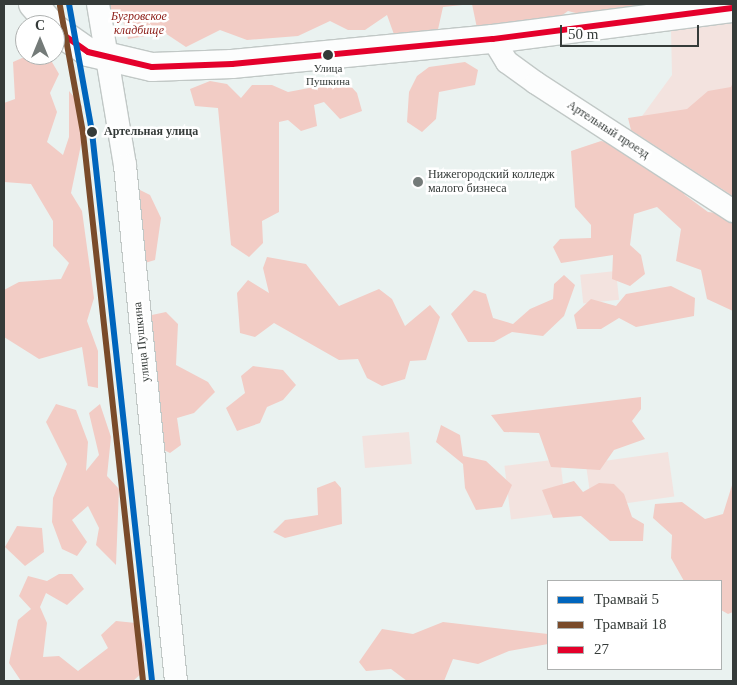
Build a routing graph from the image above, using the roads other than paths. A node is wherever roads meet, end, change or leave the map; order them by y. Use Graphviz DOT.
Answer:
graph roads {
  1 [pos="33,4"];
  2 [pos="98,4"];
  3 [pos="733,8"];
  4 [pos="42,15"];
  5 [pos="65,38"];
  6 [pos="493,40"];
  7 [pos="109,60"];
  8 [pos="733,211"];
  9 [pos="176,681"];
  1 -- 4 [label="street"];
  2 -- 7 [label="street, улица Пушкина"];
  3 -- 6 [label="street"];
  5 -- 7 [label="street"];
  6 -- 7 [label="street"];
  6 -- 8 [label="street, Артельный проезд"];
  7 -- 9 [label="street, улица Пушкина"];
}
